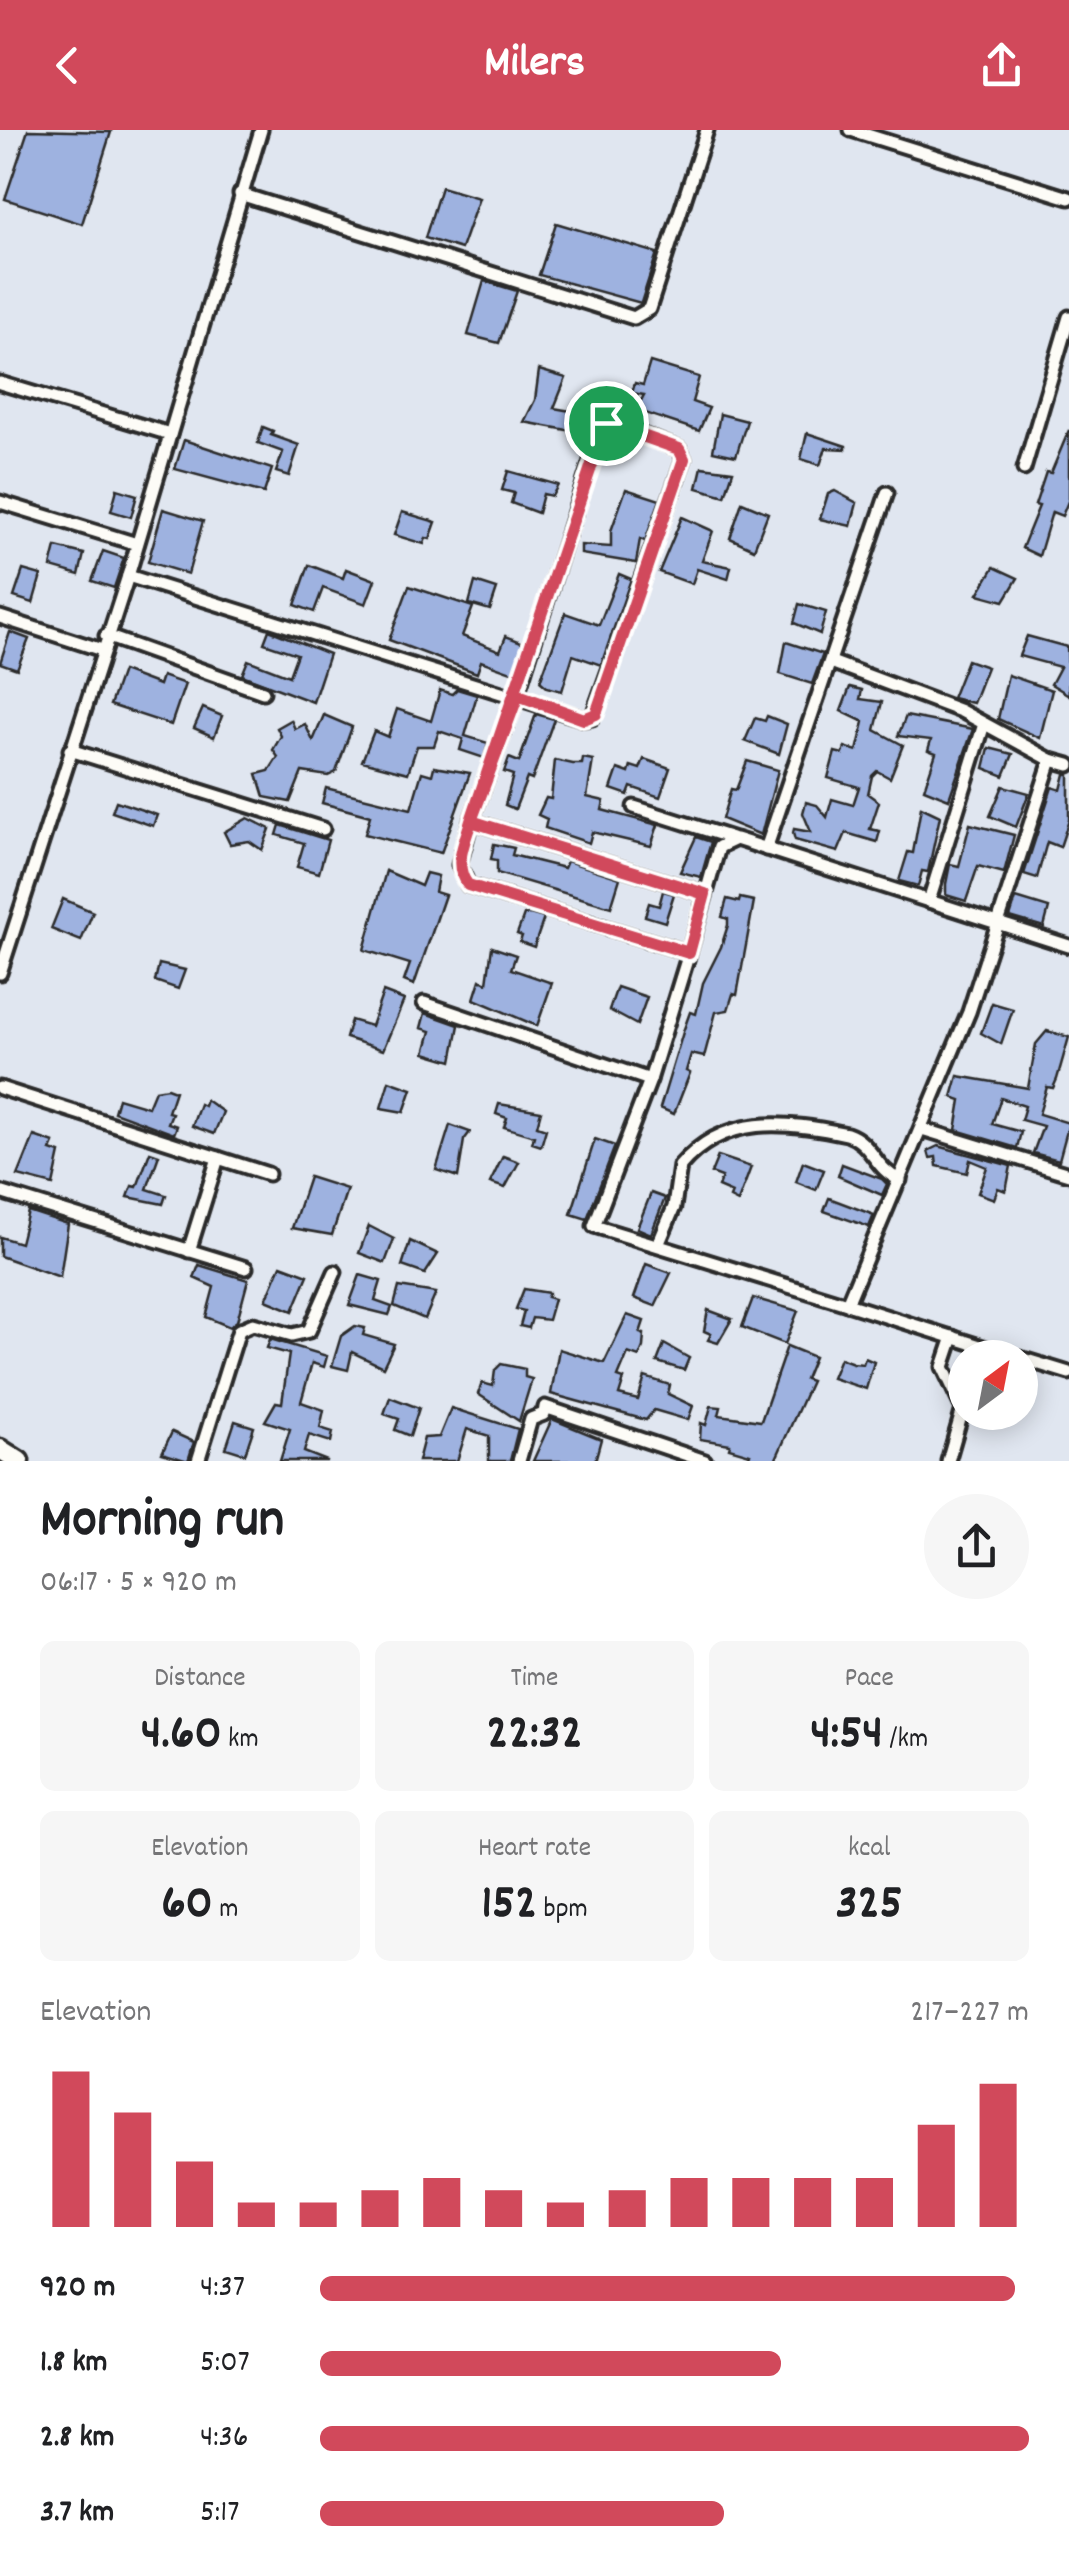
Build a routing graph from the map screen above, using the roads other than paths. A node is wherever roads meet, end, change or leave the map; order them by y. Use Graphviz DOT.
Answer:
graph roads {
  1 [pos="260,130"];
  2 [pos="707,130"];
  3 [pos="852,130"];
  4 [pos="240,194"];
  5 [pos="1069,198"];
  6 [pos="1069,317"];
  7 [pos="0,382"];
  8 [pos="170,434"];
  9 [pos="1024,470"];
  10 [pos="887,493"];
  11 [pos="0,502"];
  12 [pos="137,544"];
  13 [pos="128,576"];
  14 [pos="0,617"];
  15 [pos="106,636"];
  16 [pos="102,650"];
  17 [pos="831,662"];
  18 [pos="263,692"];
  19 [pos="518,695"];
  20 [pos="984,724"];
  21 [pos="70,750"];
  22 [pos="1051,760"];
  23 [pos="1069,765"];
  24 [pos="634,807"];
  25 [pos="471,821"];
  26 [pos="323,829"];
  27 [pos="736,839"];
  28 [pos="766,849"];
  29 [pos="705,894"];
  30 [pos="929,901"];
  31 [pos="999,924"];
  32 [pos="1069,946"];
  33 [pos="689,953"];
  34 [pos="3,956"];
  35 [pos="0,973"];
  36 [pos="424,1003"];
  37 [pos="650,1080"];
  38 [pos="0,1088"];
  39 [pos="922,1129"];
  40 [pos="218,1158"];
  41 [pos="268,1174"];
  42 [pos="1069,1174"];
  43 [pos="900,1180"];
  44 [pos="0,1192"];
  45 [pos="658,1245"];
  46 [pos="189,1251"];
  47 [pos="246,1268"];
  48 [pos="335,1272"];
  49 [pos="847,1304"];
  50 [pos="952,1337"];
  51 [pos="962,1340"];
  52 [pos="1038,1364"];
  53 [pos="1069,1373"];
  54 [pos="0,1450"];
  55 [pos="18,1461"];
  56 [pos="198,1461"];
  57 [pos="519,1461"];
  58 [pos="705,1461"];
  59 [pos="948,1461"];
  1 -- 4 [label="street"];
  2 -- 4 [label="street"];
  3 -- 5 [label="street"];
  4 -- 8 [label="street"];
  6 -- 9 [label="street"];
  7 -- 8 [label="street"];
  8 -- 12 [label="street"];
  10 -- 17 [label="street"];
  11 -- 12 [label="street"];
  12 -- 13 [label="street"];
  13 -- 15 [label="street"];
  13 -- 19 [label="street"];
  14 -- 16 [label="street"];
  15 -- 16 [label="street"];
  15 -- 18 [label="street"];
  16 -- 21 [label="street"];
  17 -- 20 [label="street"];
  17 -- 28 [label="street"];
  19 -- 19 [label="street"];
  19 -- 25 [label="street"];
  20 -- 22 [label="street"];
  20 -- 30 [label="street"];
  21 -- 26 [label="street"];
  21 -- 34 [label="street"];
  22 -- 23 [label="street"];
  22 -- 31 [label="street"];
  24 -- 27 [label="street"];
  25 -- 29 [label="street"];
  25 -- 33 [label="street"];
  27 -- 28 [label="street"];
  27 -- 29 [label="street"];
  28 -- 30 [label="street"];
  29 -- 33 [label="street"];
  30 -- 31 [label="street"];
  31 -- 32 [label="street"];
  31 -- 39 [label="street"];
  33 -- 37 [label="street"];
  34 -- 35 [label="street"];
  36 -- 37 [label="street"];
  37 -- 45 [label="street"];
  38 -- 40 [label="street"];
  39 -- 42 [label="street"];
  39 -- 43 [label="street"];
  40 -- 41 [label="street"];
  40 -- 46 [label="street"];
  43 -- 45 [label="street"];
  43 -- 49 [label="street"];
  44 -- 46 [label="street"];
  45 -- 49 [label="street"];
  46 -- 47 [label="street"];
  48 -- 56 [label="street"];
  49 -- 50 [label="street"];
  50 -- 51 [label="street"];
  50 -- 59 [label="street"];
  52 -- 53 [label="street"];
  54 -- 55 [label="street"];
  57 -- 58 [label="street"];
}
